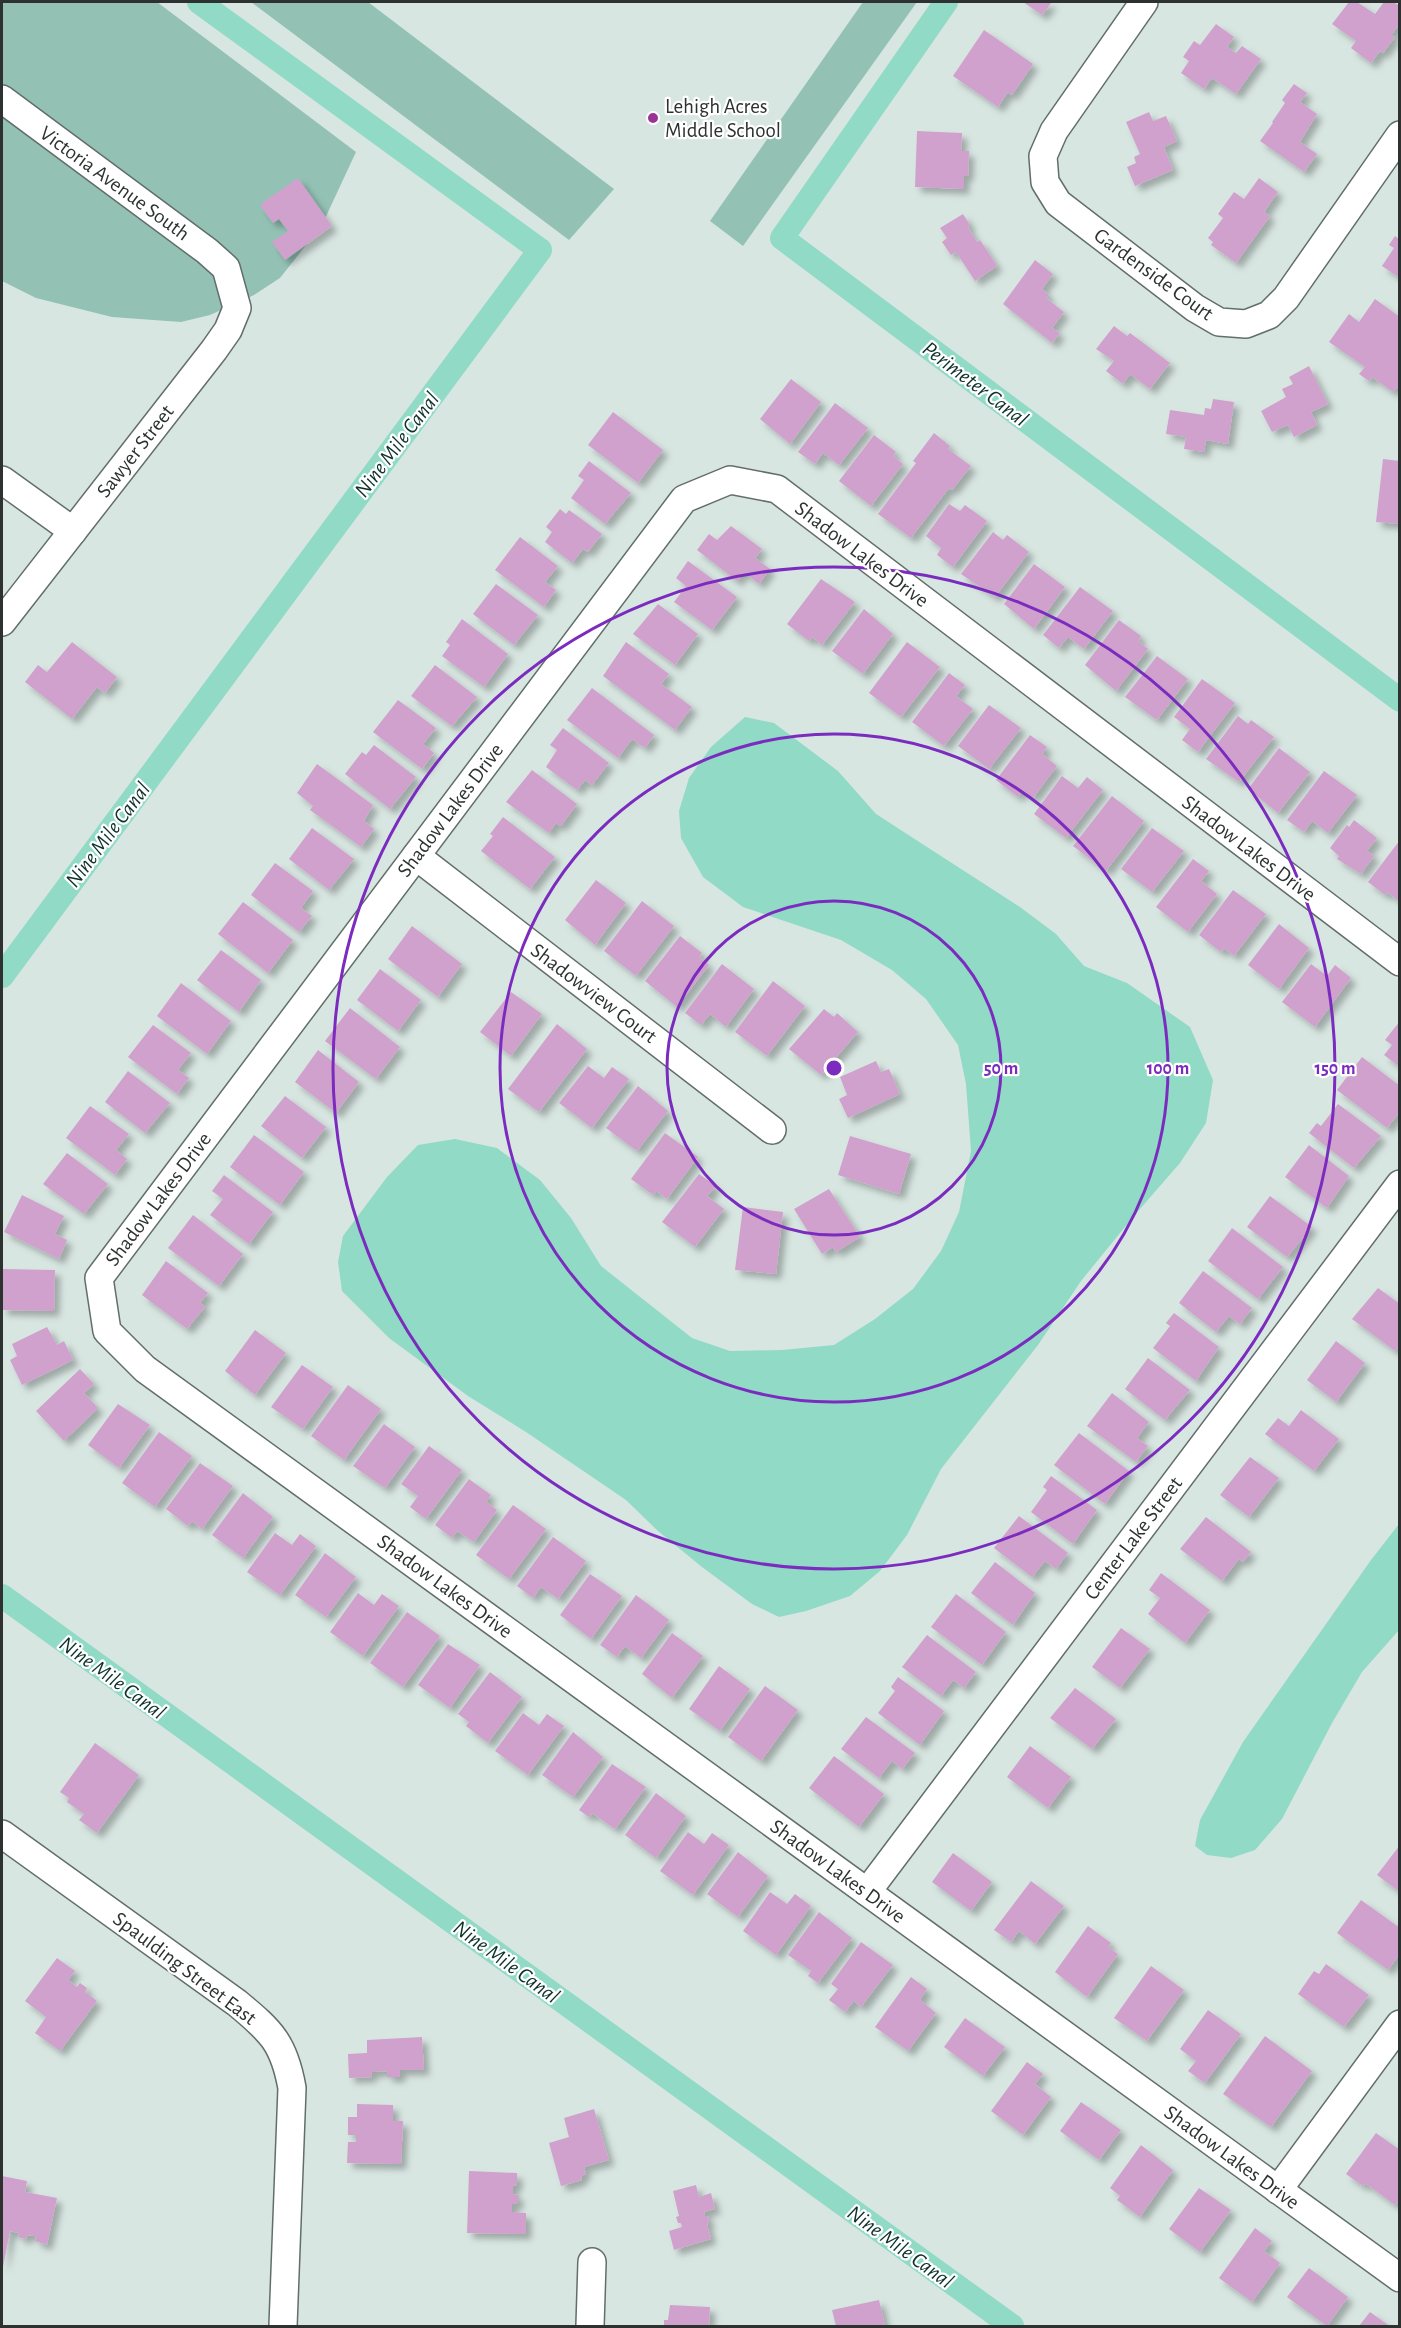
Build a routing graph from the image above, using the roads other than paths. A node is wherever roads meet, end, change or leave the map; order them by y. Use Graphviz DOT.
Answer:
graph roads {
  1 [pos="1144,2"];
  2 [pos="2,99"];
  3 [pos="1400,135"];
  4 [pos="226,268"];
  5 [pos="2,480"];
  6 [pos="73,531"];
  7 [pos="2,622"];
  8 [pos="416,856"];
  9 [pos="1400,962"];
  10 [pos="772,1130"];
  11 [pos="1400,1184"];
  12 [pos="2,1834"];
  13 [pos="867,1892"];
  14 [pos="1400,2024"];
  15 [pos="1278,2190"];
  16 [pos="592,2262"];
  17 [pos="1400,2278"];
  18 [pos="283,2326"];
  19 [pos="590,2326"];
  1 -- 3 [label="street, Gardenside Court"];
  2 -- 4 [label="street, Victoria Avenue South"];
  4 -- 6 [label="street, Sawyer Street"];
  5 -- 6 [label="street"];
  6 -- 7 [label="street, Sawyer Street"];
  8 -- 9 [label="street, Shadow Lakes Drive"];
  8 -- 10 [label="street, Shadowview Court"];
  8 -- 13 [label="street, Shadow Lakes Drive"];
  11 -- 13 [label="street, Center Lake Street"];
  12 -- 18 [label="street, Spaulding Street East"];
  13 -- 15 [label="street, Shadow Lakes Drive"];
  14 -- 15 [label="street"];
  15 -- 17 [label="street, Shadow Lakes Drive"];
  16 -- 19 [label="street"];
}
